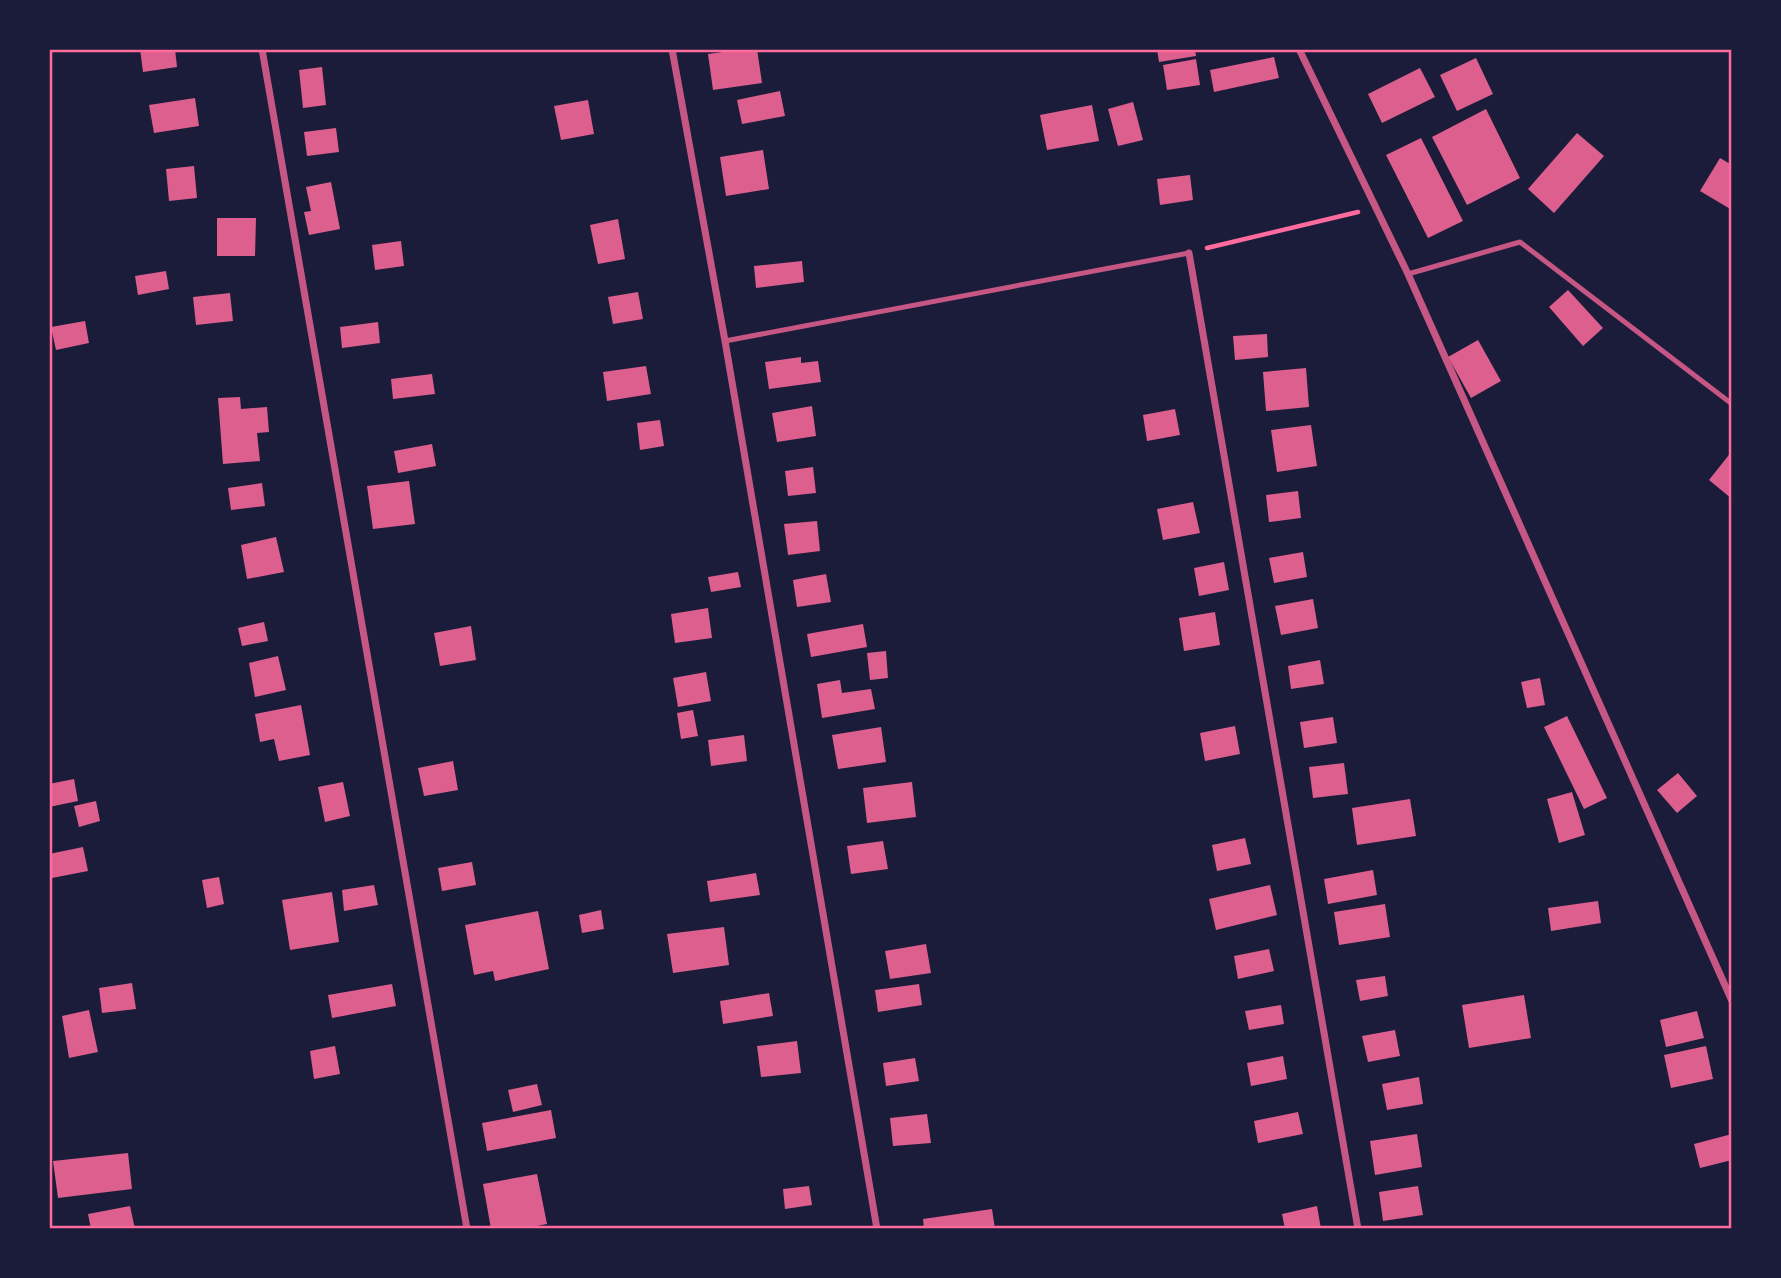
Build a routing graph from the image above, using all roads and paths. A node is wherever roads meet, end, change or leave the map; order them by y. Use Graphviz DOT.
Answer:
graph roads {
  1 [pos="261,49"];
  2 [pos="672,49"];
  3 [pos="1299,49"];
  4 [pos="1375,207"];
  5 [pos="1189,253"];
  6 [pos="1408,274"];
  7 [pos="725,341"];
  8 [pos="1732,404"];
  9 [pos="1732,1001"];
  10 [pos="467,1229"];
  11 [pos="877,1229"];
  12 [pos="1359,1229"];
  1 -- 10 [label="street"];
  2 -- 7 [label="street"];
  3 -- 4 [label="street"];
  4 -- 5 [label="path"];
  4 -- 6 [label="street"];
  5 -- 7 [label="lane"];
  5 -- 12 [label="street"];
  6 -- 8 [label="lane"];
  6 -- 9 [label="street"];
  7 -- 11 [label="street"];
}
